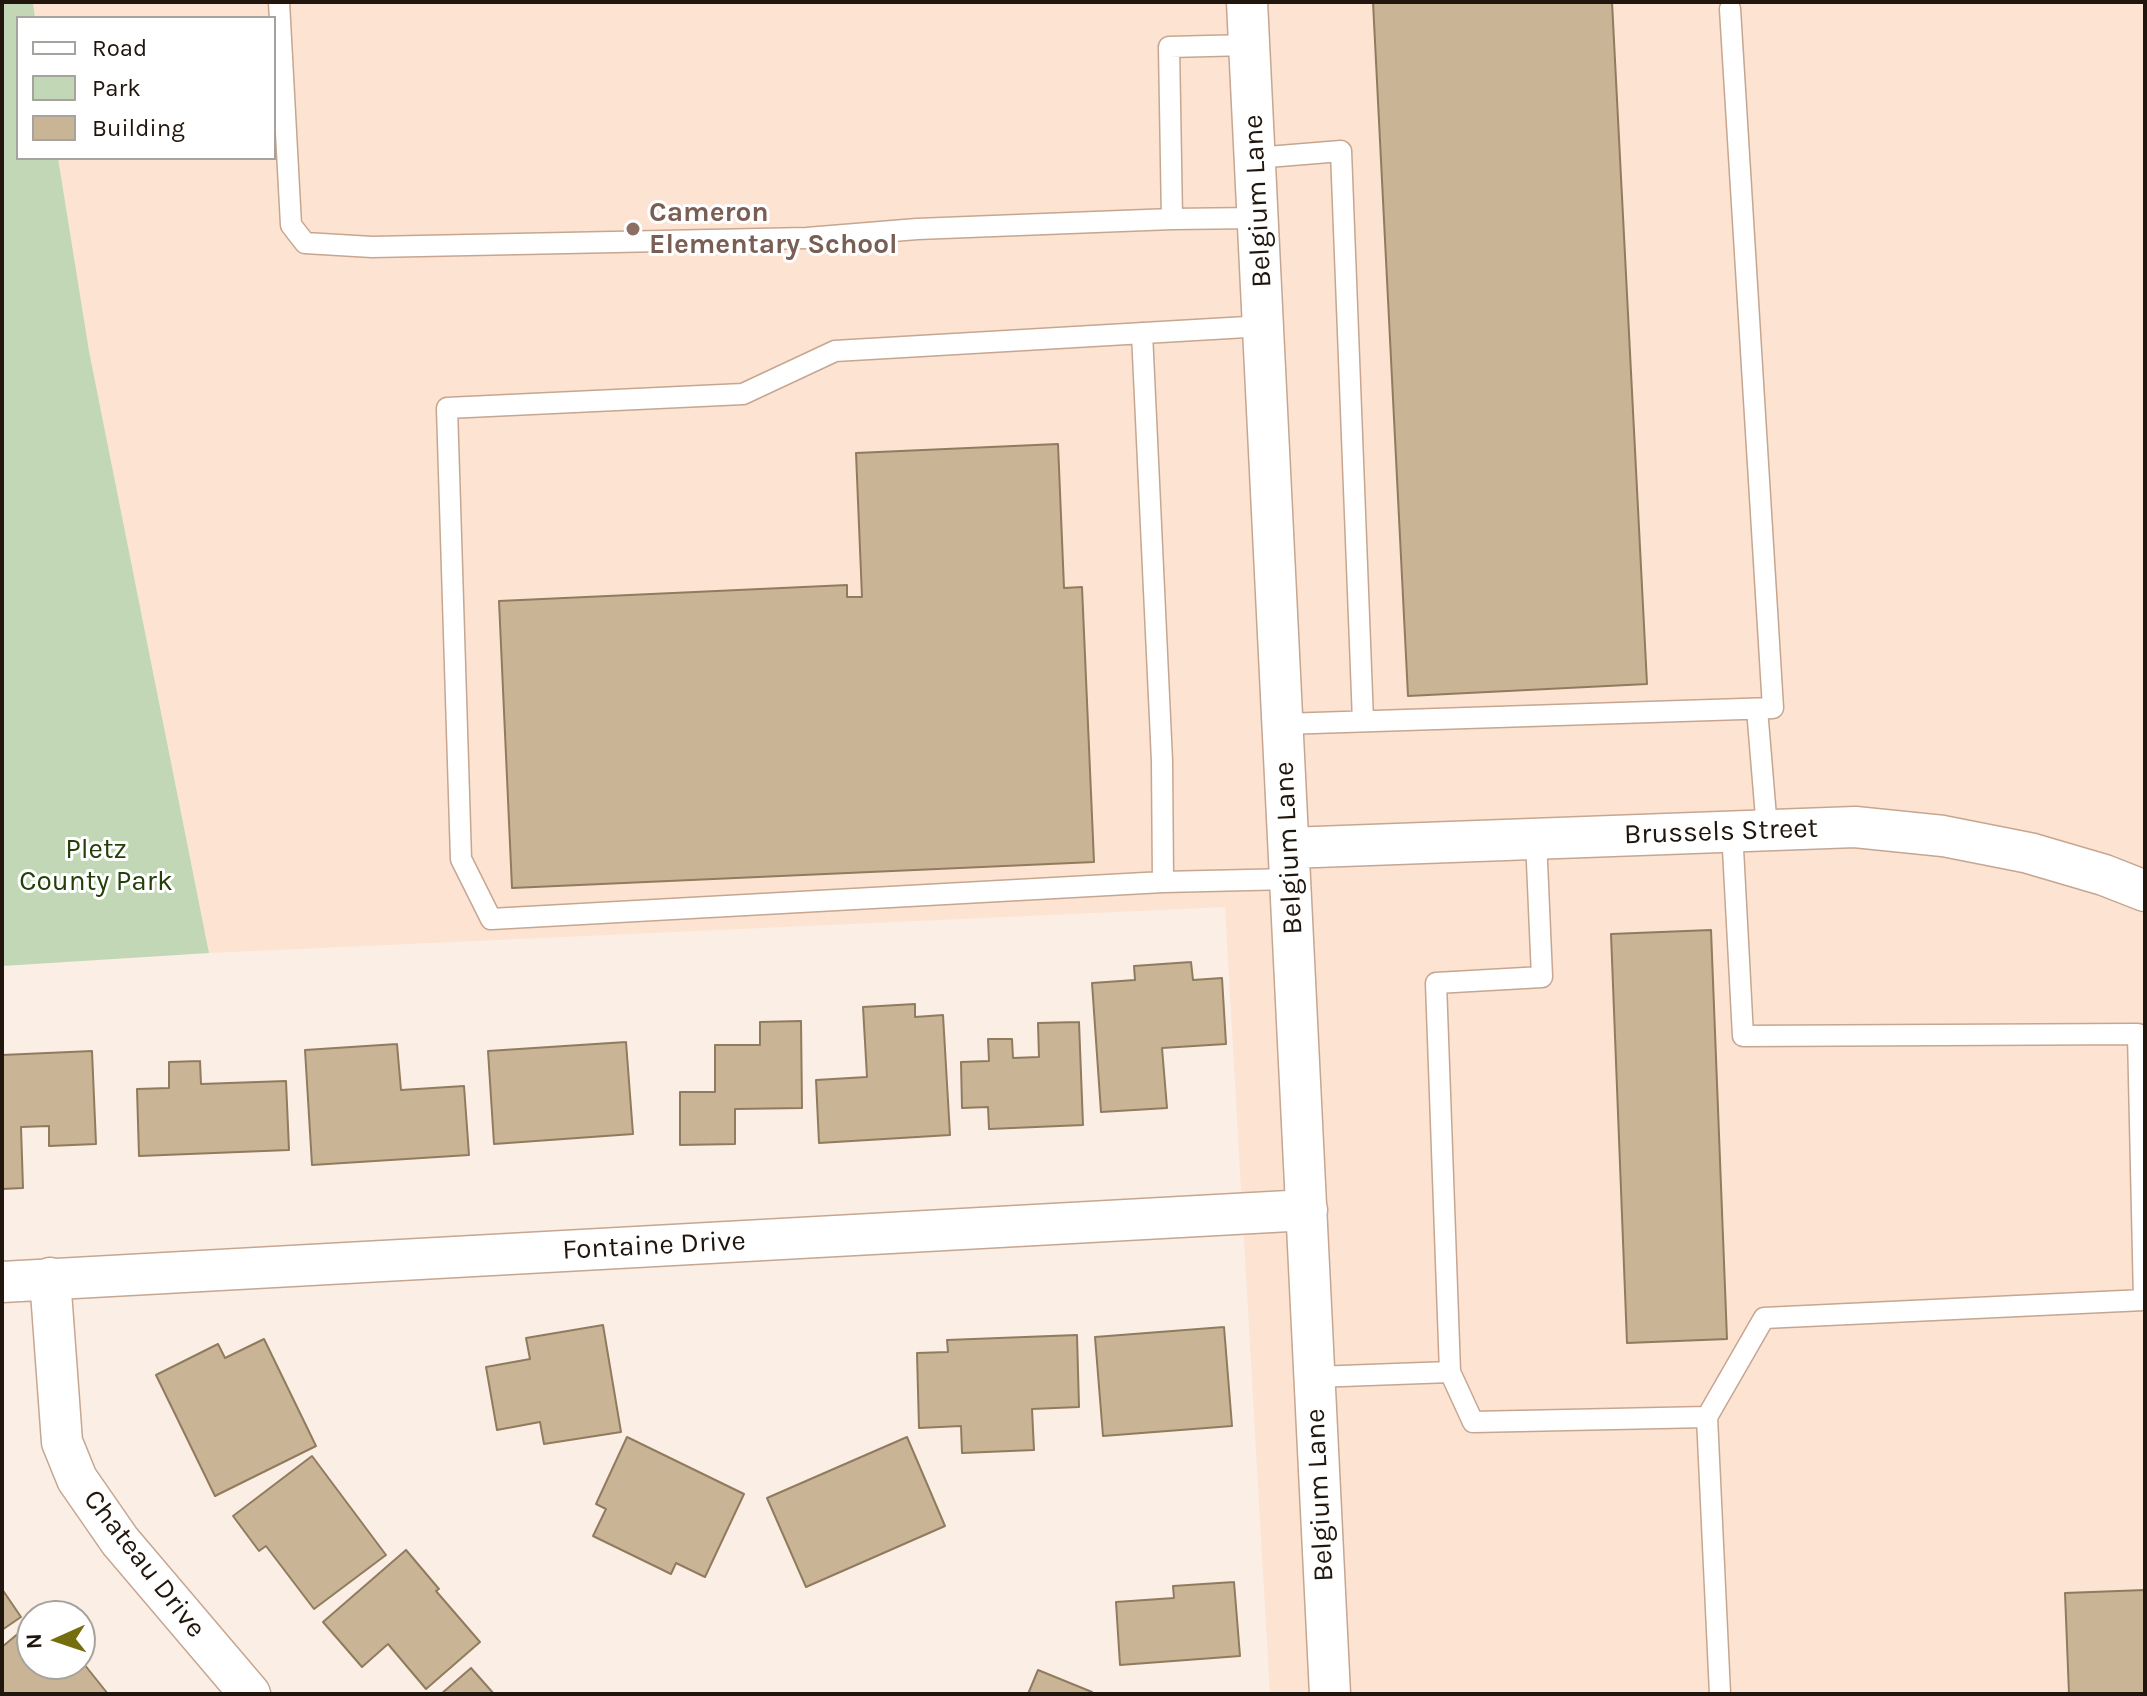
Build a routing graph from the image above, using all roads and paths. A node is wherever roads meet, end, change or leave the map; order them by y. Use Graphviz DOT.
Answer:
graph roads {
  1 [pos="279,2"];
  2 [pos="1247,2"];
  3 [pos="1730,9"];
  4 [pos="1249,45"];
  5 [pos="1255,158"];
  6 [pos="1257,218"];
  7 [pos="1172,219"];
  8 [pos="1264,326"];
  9 [pos="1142,333"];
  10 [pos="1757,709"];
  11 [pos="1363,721"];
  12 [pos="1283,724"];
  13 [pos="1749,830"];
  14 [pos="1536,839"];
  15 [pos="1290,864"];
  16 [pos="1163,882"];
  17 [pos="2145,891"];
  18 [pos="1307,1210"];
  19 [pos="50,1278"];
  20 [pos="2,1282"];
  21 [pos="1450,1372"];
  22 [pos="1315,1377"];
  23 [pos="1707,1417"];
  24 [pos="250,1694"];
  25 [pos="1330,1694"];
  26 [pos="1720,1694"];
  1 -- 7 [label="lane"];
  2 -- 4 [label="street, Belgium Lane"];
  3 -- 10 [label="lane"];
  4 -- 5 [label="street, Belgium Lane"];
  4 -- 7 [label="lane"];
  5 -- 6 [label="street, Belgium Lane"];
  5 -- 11 [label="lane"];
  6 -- 7 [label="lane"];
  6 -- 8 [label="street, Belgium Lane"];
  8 -- 9 [label="lane"];
  8 -- 12 [label="street, Belgium Lane"];
  9 -- 16 [label="lane"];
  9 -- 16 [label="lane"];
  10 -- 11 [label="lane"];
  10 -- 13 [label="lane"];
  11 -- 12 [label="lane"];
  12 -- 15 [label="street, Belgium Lane"];
  13 -- 14 [label="street, Brussels Street"];
  13 -- 17 [label="street, Brussels Street"];
  13 -- 23 [label="lane"];
  14 -- 15 [label="street, Brussels Street"];
  14 -- 21 [label="lane"];
  15 -- 16 [label="lane"];
  15 -- 18 [label="street, Belgium Lane"];
  18 -- 19 [label="street, Fontaine Drive"];
  18 -- 22 [label="street, Belgium Lane"];
  19 -- 20 [label="street, Fontaine Drive"];
  19 -- 24 [label="street, Chateau Drive"];
  21 -- 22 [label="lane"];
  21 -- 23 [label="lane"];
  22 -- 25 [label="street, Belgium Lane"];
  23 -- 26 [label="lane"];
}
